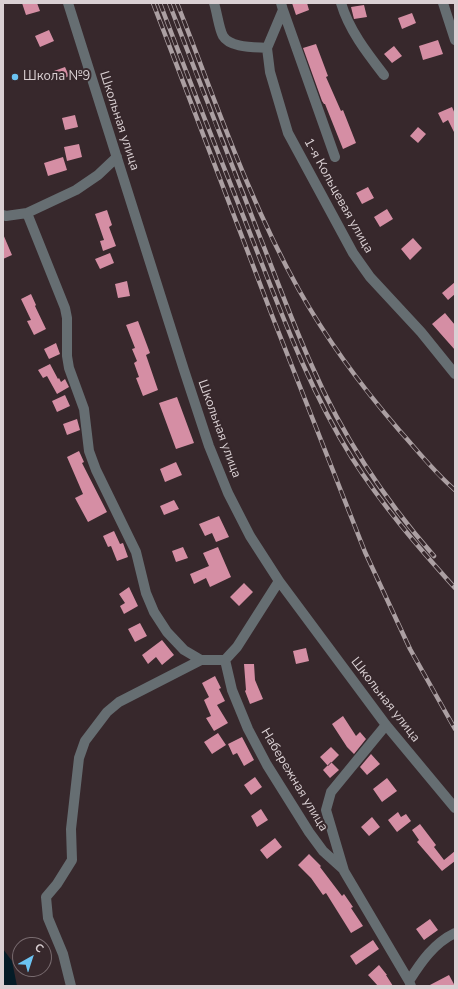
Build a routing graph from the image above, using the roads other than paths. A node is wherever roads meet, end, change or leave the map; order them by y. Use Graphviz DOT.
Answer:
graph roads {
  1 [pos="68,3"];
  2 [pos="214,3"];
  3 [pos="341,3"];
  4 [pos="443,3"];
  5 [pos="282,7"];
  6 [pos="455,40"];
  7 [pos="267,48"];
  8 [pos="384,75"];
  9 [pos="335,156"];
  10 [pos="117,158"];
  11 [pos="27,213"];
  12 [pos="3,215"];
  13 [pos="455,374"];
  14 [pos="279,581"];
  15 [pos="201,660"];
  16 [pos="225,660"];
  17 [pos="386,725"];
  18 [pos="455,808"];
  19 [pos="344,871"];
  20 [pos="455,933"];
  21 [pos="410,984"];
  22 [pos="71,986"];
  1 -- 10 [label="street, Школьная улица"];
  2 -- 7 [label="street"];
  3 -- 8 [label="street"];
  4 -- 6 [label="street"];
  5 -- 7 [label="street, 1-я Кольцевая улица"];
  5 -- 9 [label="street"];
  7 -- 13 [label="street, 1-я Кольцевая улица"];
  10 -- 11 [label="street"];
  10 -- 14 [label="street, Школьная улица"];
  11 -- 12 [label="street"];
  11 -- 15 [label="street"];
  14 -- 16 [label="street"];
  14 -- 17 [label="street, Школьная улица"];
  15 -- 16 [label="street"];
  15 -- 22 [label="street"];
  16 -- 19 [label="street, Набережная улица"];
  17 -- 18 [label="street, Школьная улица"];
  17 -- 19 [label="street, Набережная улица"];
  19 -- 21 [label="street, Набережная улица"];
  20 -- 21 [label="street, Набережная улица"];
}
